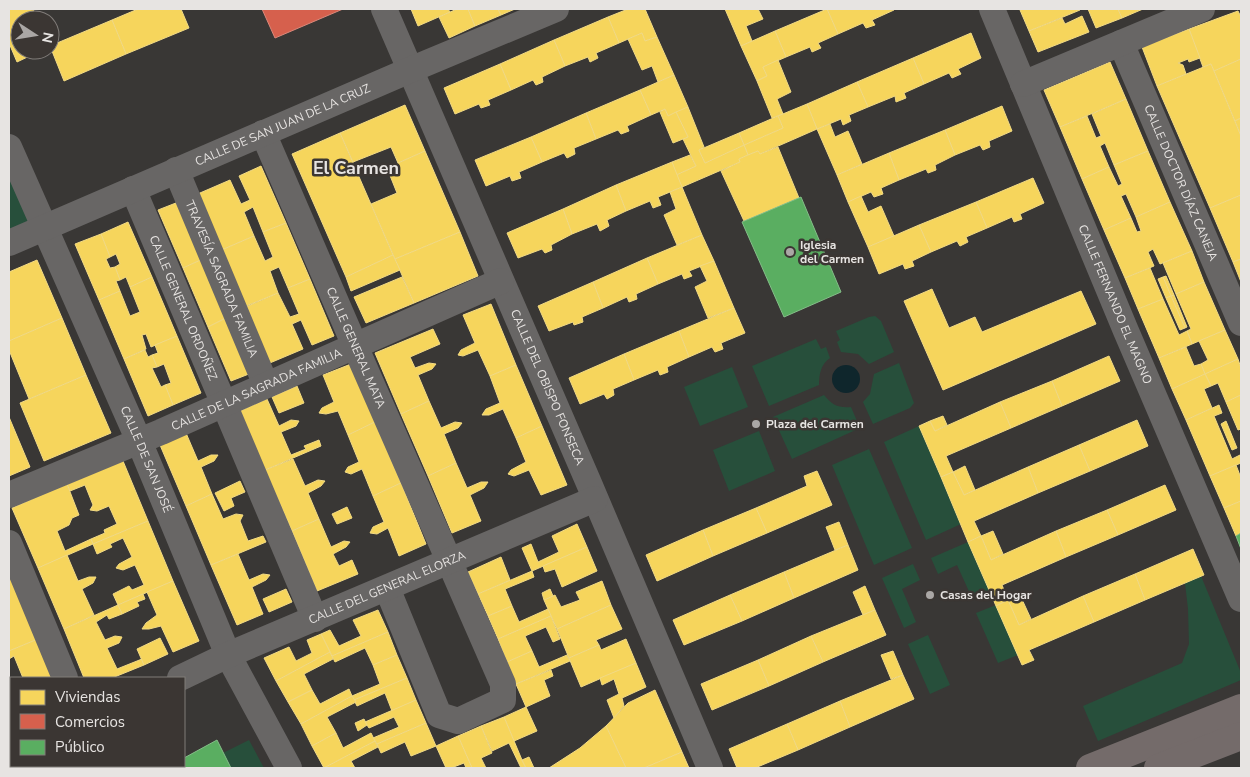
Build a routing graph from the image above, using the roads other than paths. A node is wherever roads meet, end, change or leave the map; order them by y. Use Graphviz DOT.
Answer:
graph roads {
  1 [pos="384,9"];
  2 [pos="556,9"];
  3 [pos="992,9"];
  4 [pos="1202,9"];
  5 [pos="1121,43"];
  6 [pos="410,70"];
  7 [pos="1023,84"];
  8 [pos="263,133"];
  9 [pos="9,147"];
  10 [pos="176,170"];
  11 [pos="134,189"];
  12 [pos="44,227"];
  13 [pos="9,243"];
  14 [pos="501,281"];
  15 [pos="1241,323"];
  16 [pos="355,346"];
  17 [pos="266,385"];
  18 [pos="224,404"];
  19 [pos="139,441"];
  20 [pos="9,495"];
  21 [pos="595,499"];
  22 [pos="9,543"];
  23 [pos="450,562"];
  24 [pos="387,588"];
  25 [pos="1241,599"];
  26 [pos="315,619"];
  27 [pos="228,655"];
  28 [pos="66,677"];
  29 [pos="182,677"];
  30 [pos="1241,708"];
  31 [pos="1241,736"];
  32 [pos="289,768"];
  33 [pos="710,768"];
  34 [pos="1090,768"];
  35 [pos="1158,768"];
  1 -- 6 [label="street, CALLE DEL OBISPO FONSECA"];
  2 -- 6 [label="street, CALLE DE SAN JUAN DE LA CRUZ"];
  3 -- 7 [label="street, CALLE FERNANDO EL MAGNO"];
  4 -- 5 [label="street"];
  5 -- 7 [label="street"];
  5 -- 15 [label="street, CALLE DOCTOR DÍAZ CANEJA"];
  6 -- 8 [label="street, CALLE DE SAN JUAN DE LA CRUZ"];
  6 -- 14 [label="street, CALLE DEL OBISPO FONSECA"];
  7 -- 25 [label="street, CALLE FERNANDO EL MAGNO"];
  8 -- 10 [label="street, CALLE DE SAN JUAN DE LA CRUZ"];
  8 -- 16 [label="street, CALLE GENERAL MATA"];
  9 -- 12 [label="street, CALLE DE SAN JOSÉ"];
  10 -- 11 [label="street, CALLE DE SAN JUAN DE LA CRUZ"];
  10 -- 17 [label="street, TRAVESÍA SAGRADA FAMILIA"];
  11 -- 12 [label="street, CALLE DE SAN JUAN DE LA CRUZ"];
  11 -- 18 [label="street, CALLE GENERAL ORDOÑEZ"];
  12 -- 13 [label="street, CALLE DE SAN JUAN DE LA CRUZ"];
  12 -- 19 [label="street, CALLE DE SAN JOSÉ"];
  14 -- 16 [label="street, CALLE DE LA SAGRADA FAMILIA"];
  14 -- 21 [label="street, CALLE DEL OBISPO FONSECA"];
  16 -- 17 [label="street, CALLE DE LA SAGRADA FAMILIA"];
  16 -- 23 [label="street, CALLE GENERAL MATA"];
  17 -- 18 [label="street, CALLE DE LA SAGRADA FAMILIA"];
  18 -- 19 [label="street, CALLE DE LA SAGRADA FAMILIA"];
  18 -- 26 [label="street, CALLE GENERAL ORDOÑEZ"];
  19 -- 20 [label="street, CALLE DE LA SAGRADA FAMILIA"];
  19 -- 27 [label="street, CALLE DE SAN JOSÉ"];
  21 -- 23 [label="street, CALLE DEL GENERAL ELORZA"];
  21 -- 33 [label="street, CALLE DEL OBISPO FONSECA"];
  22 -- 28 [label="street"];
  23 -- 24 [label="street, CALLE DEL GENERAL ELORZA"];
  23 -- 24 [label="street, CALLE GENERAL MATA"];
  24 -- 26 [label="street, CALLE DEL GENERAL ELORZA"];
  26 -- 27 [label="street, CALLE DEL GENERAL ELORZA"];
  27 -- 29 [label="street, CALLE DEL GENERAL ELORZA"];
  27 -- 32 [label="street, CALLE DE SAN JOSÉ"];
  30 -- 34 [label="main road"];
  31 -- 35 [label="main road"];
}
